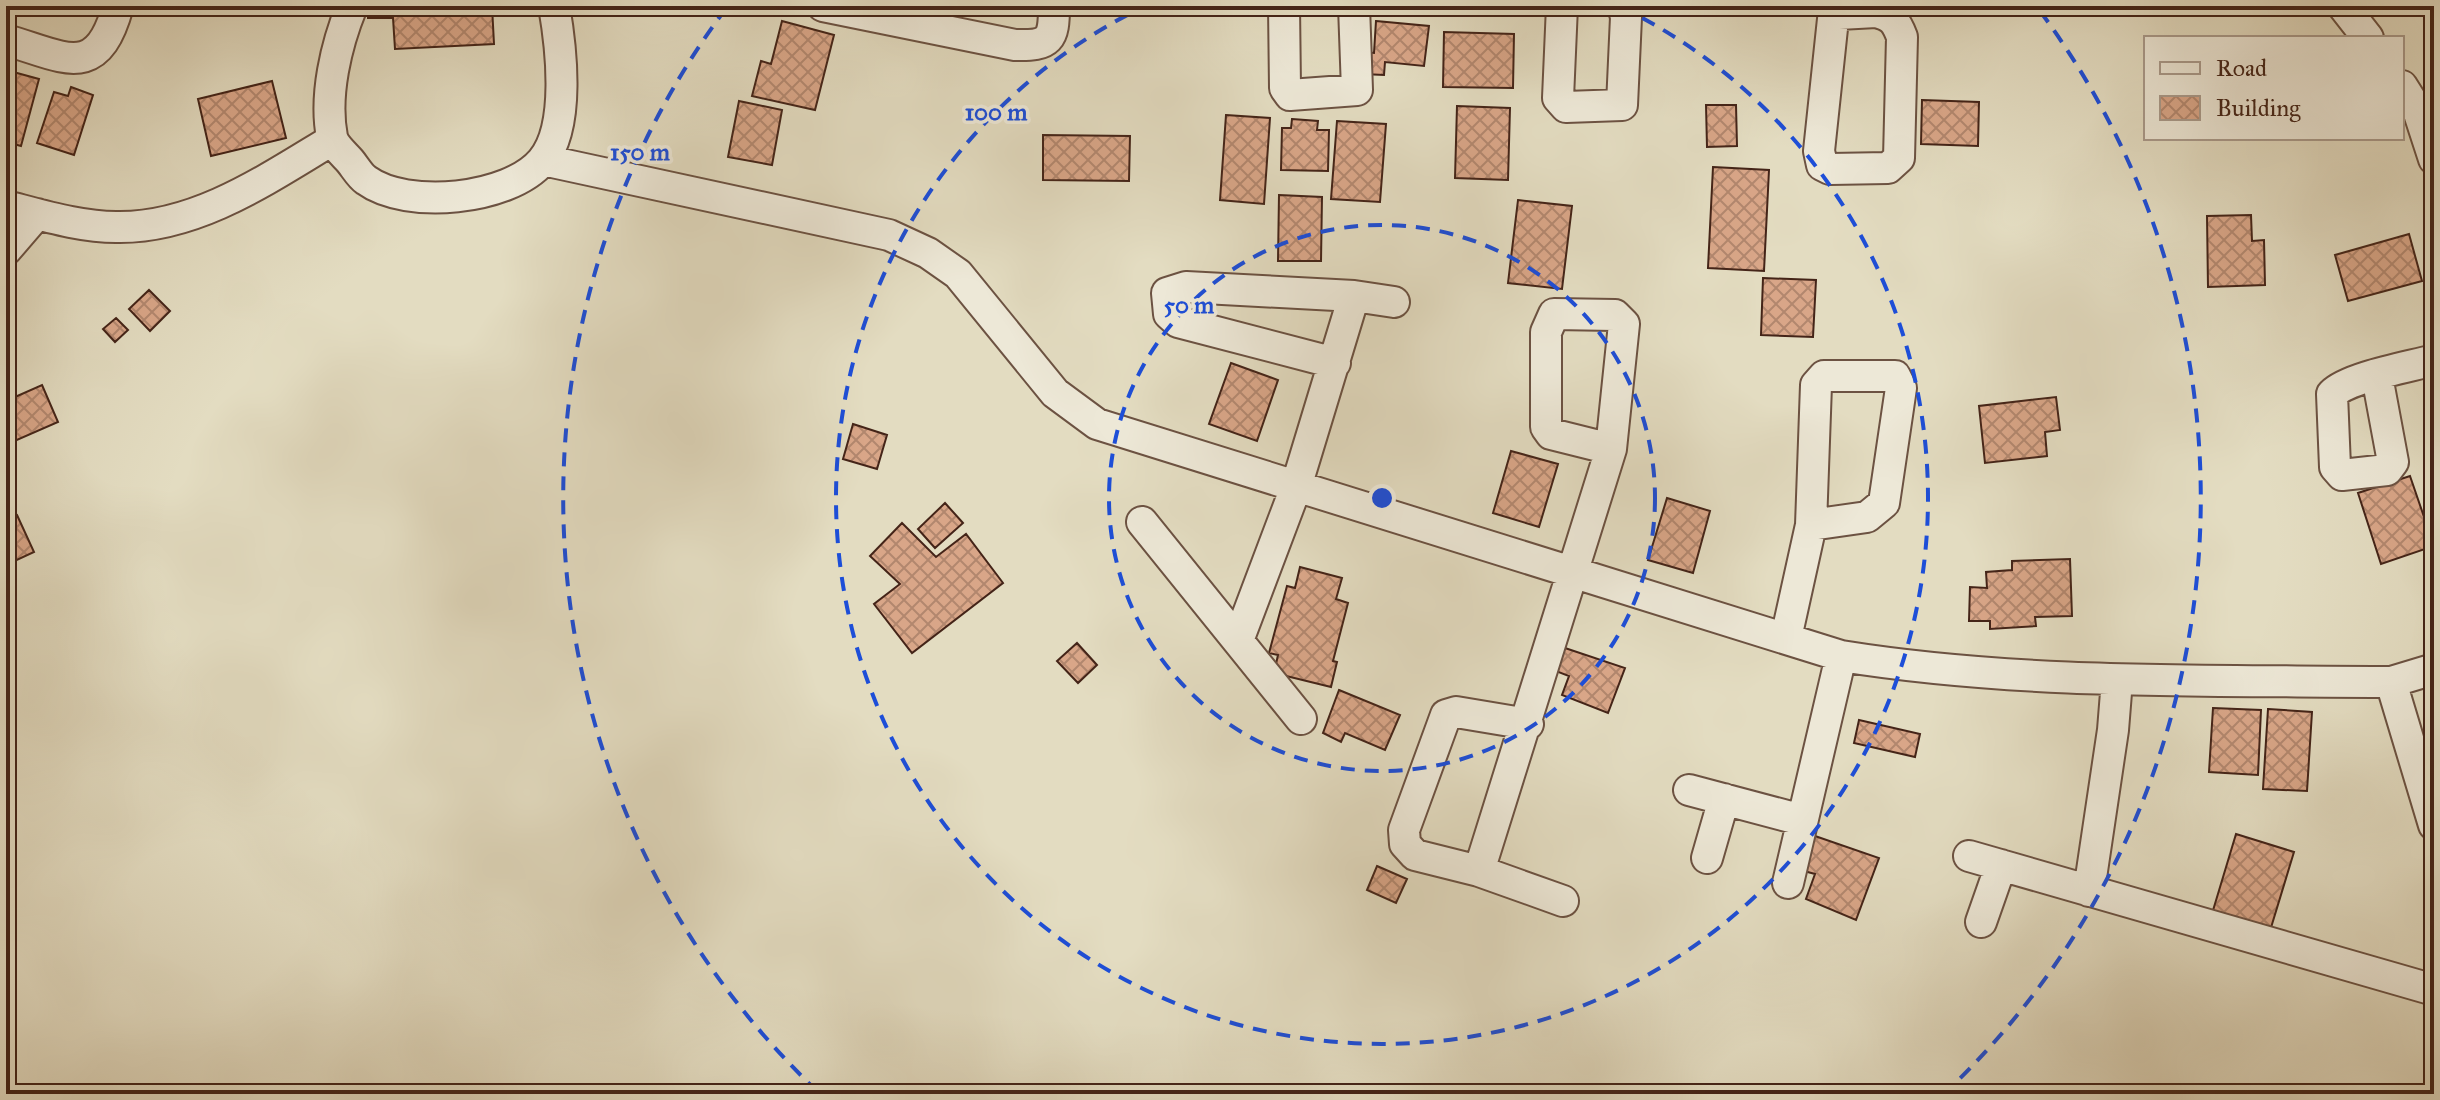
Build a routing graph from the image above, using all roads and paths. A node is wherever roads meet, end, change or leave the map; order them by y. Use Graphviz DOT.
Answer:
graph roads {
  1 [pos="118,6"];
  2 [pos="352,6"];
  3 [pos="554,6"];
  4 [pos="823,6"];
  5 [pos="1054,6"];
  6 [pos="1284,6"];
  7 [pos="1354,6"];
  8 [pos="1562,6"];
  9 [pos="1623,6"];
  10 [pos="2347,7"];
  11 [pos="1876,9"];
  12 [pos="2367,36"];
  13 [pos="6,40"];
  14 [pos="2404,89"];
  15 [pos="332,140"];
  16 [pos="2434,159"];
  17 [pos="543,160"];
  18 [pos="6,206"];
  19 [pos="37,214"];
  20 [pos="6,250"];
  21 [pos="1354,296"];
  22 [pos="1394,302"];
  23 [pos="2434,360"];
  24 [pos="1335,363"];
  25 [pos="2377,376"];
  26 [pos="1611,449"];
  27 [pos="1296,487"];
  28 [pos="1142,522"];
  29 [pos="1811,525"];
  30 [pos="1574,574"];
  31 [pos="1239,638"];
  32 [pos="1786,638"];
  33 [pos="1841,656"];
  34 [pos="2434,669"];
  35 [pos="2117,680"];
  36 [pos="2391,682"];
  37 [pos="1301,719"];
  38 [pos="1528,724"];
  39 [pos="1689,790"];
  40 [pos="1724,799"];
  41 [pos="1802,820"];
  42 [pos="2434,825"];
  43 [pos="1969,856"];
  44 [pos="1707,858"];
  45 [pos="2001,865"];
  46 [pos="1479,871"];
  47 [pos="1788,883"];
  48 [pos="2089,891"];
  49 [pos="1563,901"];
  50 [pos="1981,922"];
  51 [pos="2434,990"];
  1 -- 13 [label="street"];
  2 -- 15 [label="street"];
  3 -- 17 [label="street"];
  4 -- 5 [label="street"];
  6 -- 7 [label="street"];
  8 -- 9 [label="street"];
  10 -- 12 [label="street"];
  11 -- 11 [label="street"];
  14 -- 16 [label="street"];
  15 -- 17 [label="street"];
  15 -- 19 [label="street"];
  17 -- 27 [label="street"];
  18 -- 19 [label="street"];
  19 -- 20 [label="street"];
  21 -- 22 [label="street"];
  21 -- 24 [label="street"];
  21 -- 24 [label="street"];
  23 -- 25 [label="street"];
  24 -- 27 [label="street"];
  26 -- 26 [label="street"];
  26 -- 30 [label="street"];
  27 -- 30 [label="street"];
  27 -- 31 [label="street"];
  28 -- 31 [label="street"];
  29 -- 29 [label="street"];
  29 -- 32 [label="street"];
  30 -- 32 [label="street"];
  30 -- 38 [label="street"];
  31 -- 37 [label="street"];
  32 -- 33 [label="street"];
  33 -- 35 [label="street"];
  33 -- 41 [label="street"];
  34 -- 36 [label="street"];
  35 -- 36 [label="street"];
  35 -- 48 [label="street"];
  36 -- 42 [label="street"];
  38 -- 46 [label="street"];
  38 -- 46 [label="street"];
  39 -- 40 [label="street"];
  40 -- 41 [label="street"];
  40 -- 44 [label="street"];
  41 -- 47 [label="street"];
  43 -- 45 [label="street"];
  45 -- 48 [label="street"];
  45 -- 50 [label="street"];
  46 -- 49 [label="street"];
  48 -- 51 [label="street"];
}
